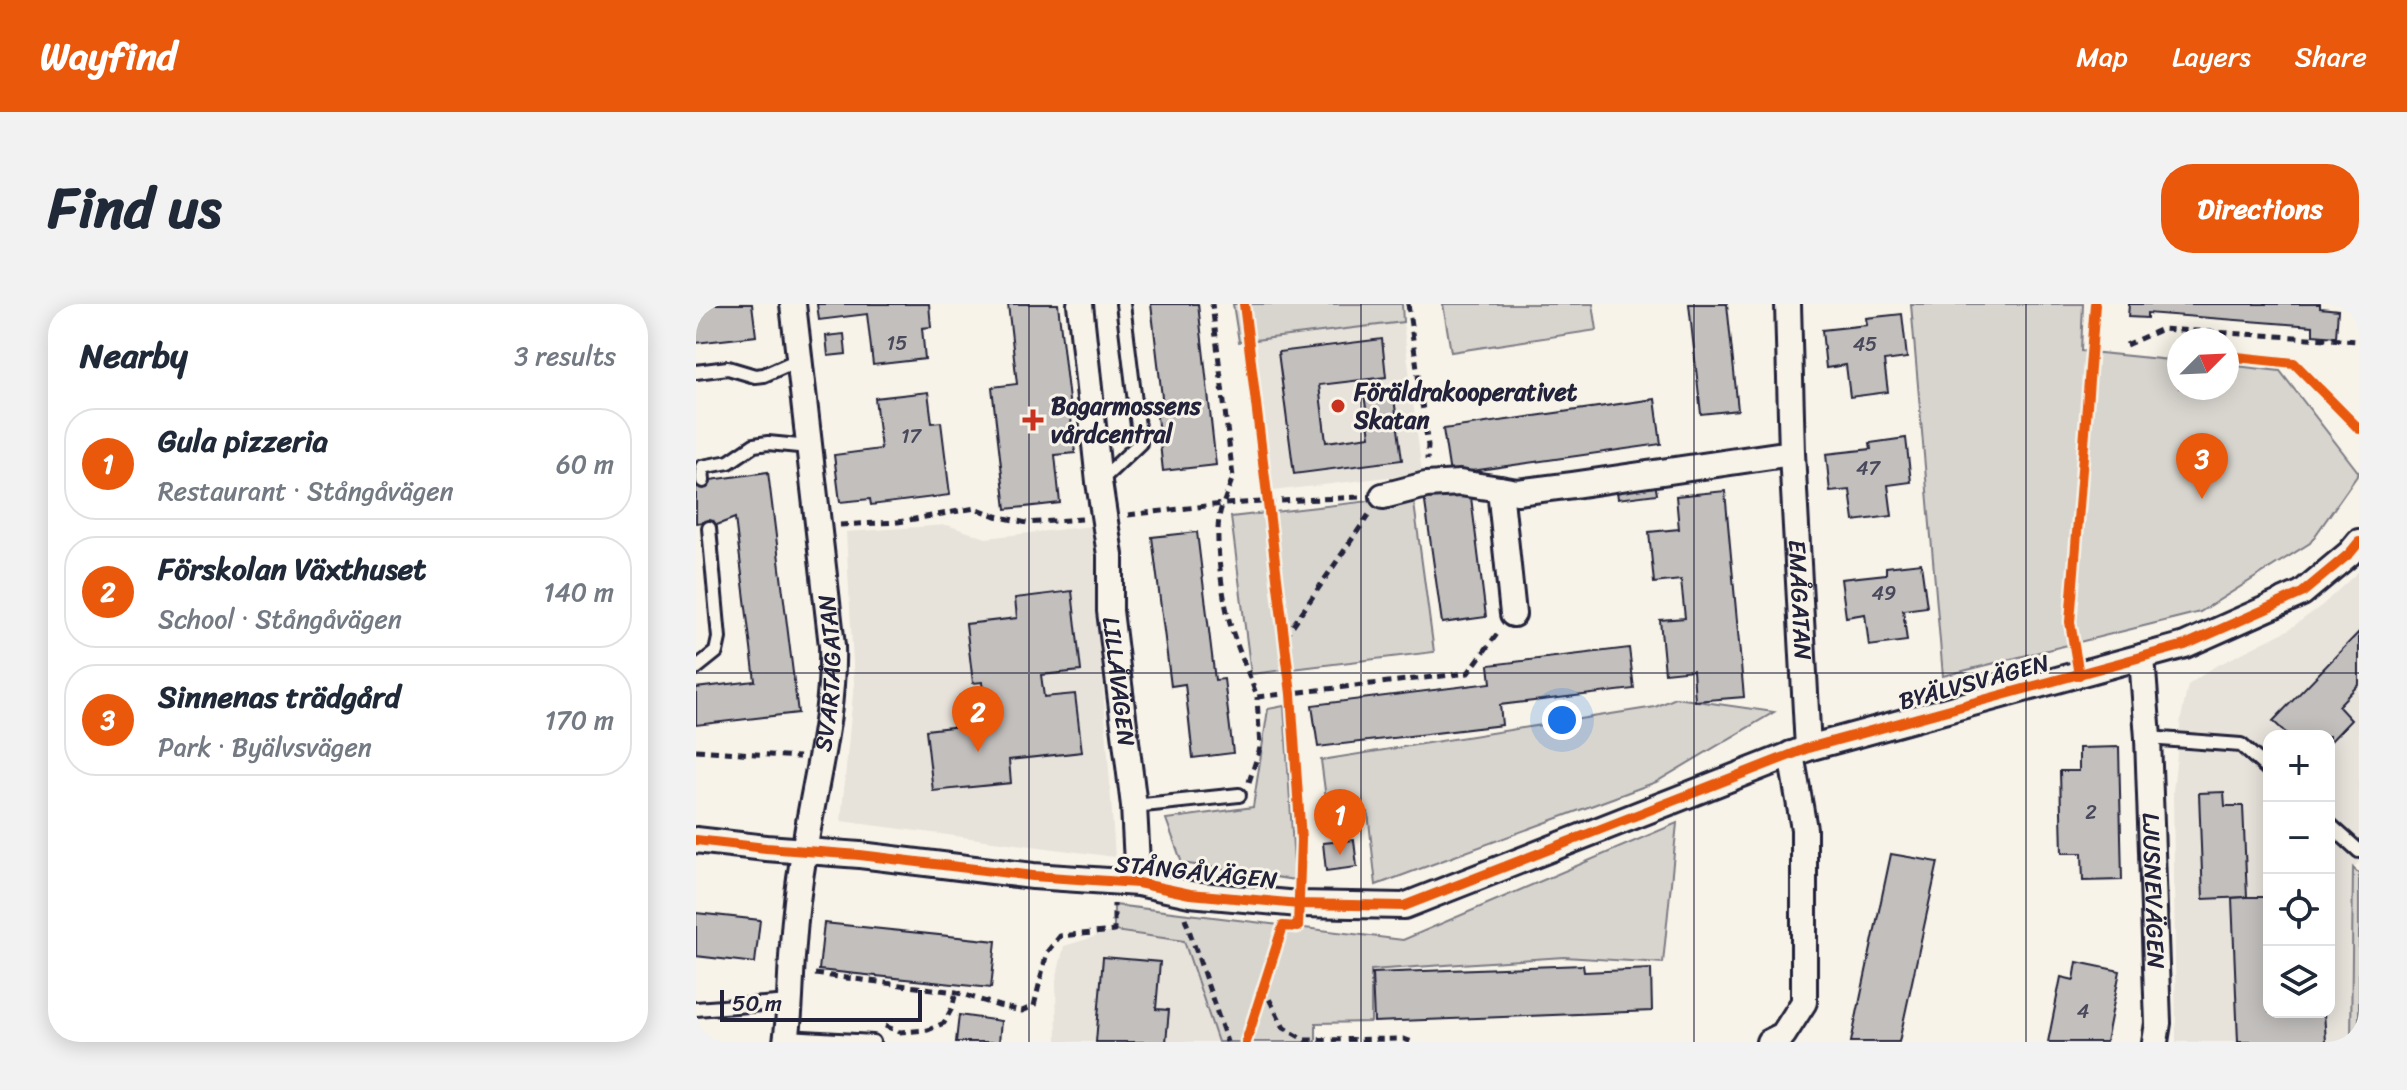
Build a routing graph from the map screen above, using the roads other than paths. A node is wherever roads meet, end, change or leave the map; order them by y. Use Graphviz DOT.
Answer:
graph roads {
  1 [pos="793,304"];
  2 [pos="1080,304"];
  3 [pos="1123,304"];
  4 [pos="1788,304"];
  5 [pos="800,359"];
  6 [pos="696,372"];
  7 [pos="809,447"];
  8 [pos="1792,453"];
  9 [pos="699,467"];
  10 [pos="703,481"];
  11 [pos="1099,482"];
  12 [pos="1500,489"];
  13 [pos="1383,496"];
  14 [pos="709,528"];
  15 [pos="2359,542"];
  16 [pos="1513,614"];
  17 [pos="2142,657"];
  18 [pos="696,668"];
  19 [pos="2148,738"];
  20 [pos="1800,751"];
  21 [pos="2263,765"];
  22 [pos="1239,795"];
  23 [pos="1134,806"];
  24 [pos="2335,829"];
  25 [pos="696,840"];
  26 [pos="2359,851"];
  27 [pos="804,852"];
  28 [pos="1138,883"];
  29 [pos="791,1002"];
  30 [pos="696,1009"];
  31 [pos="786,1040"];
  32 [pos="873,1042"];
  33 [pos="1769,1042"];
  34 [pos="2155,1042"];
  1 -- 5 [label="street, SVARTÅGATAN"];
  2 -- 11 [label="street, LILLÅVÄGEN"];
  3 -- 11 [label="lane"];
  4 -- 8 [label="street, EMÅGATAN"];
  5 -- 6 [label="lane"];
  5 -- 7 [label="street, SVARTÅGATAN"];
  7 -- 9 [label="lane"];
  7 -- 27 [label="street, SVARTÅGATAN"];
  8 -- 12 [label="street"];
  8 -- 20 [label="street, EMÅGATAN"];
  9 -- 10 [label="lane"];
  11 -- 23 [label="street, LILLÅVÄGEN"];
  12 -- 13 [label="street"];
  12 -- 16 [label="street"];
  14 -- 18 [label="lane"];
  15 -- 17 [label="street, BYÄLVSVÄGEN"];
  17 -- 19 [label="street, LJUSNEVÄGEN"];
  17 -- 20 [label="street, BYÄLVSVÄGEN"];
  19 -- 21 [label="lane"];
  19 -- 34 [label="street, LJUSNEVÄGEN"];
  20 -- 28 [label="street, STÅNGÅVÄGEN"];
  20 -- 33 [label="street, EMÅGATAN"];
  22 -- 23 [label="lane"];
  23 -- 28 [label="street, LILLÅVÄGEN"];
  24 -- 26 [label="lane"];
  25 -- 27 [label="street, STÅNGÅVÄGEN"];
  27 -- 28 [label="street, STÅNGÅVÄGEN"];
  27 -- 29 [label="street, SVARTÅGATAN"];
  29 -- 30 [label="lane"];
  29 -- 31 [label="street, SVARTÅGATAN"];
  31 -- 32 [label="lane"];
}
